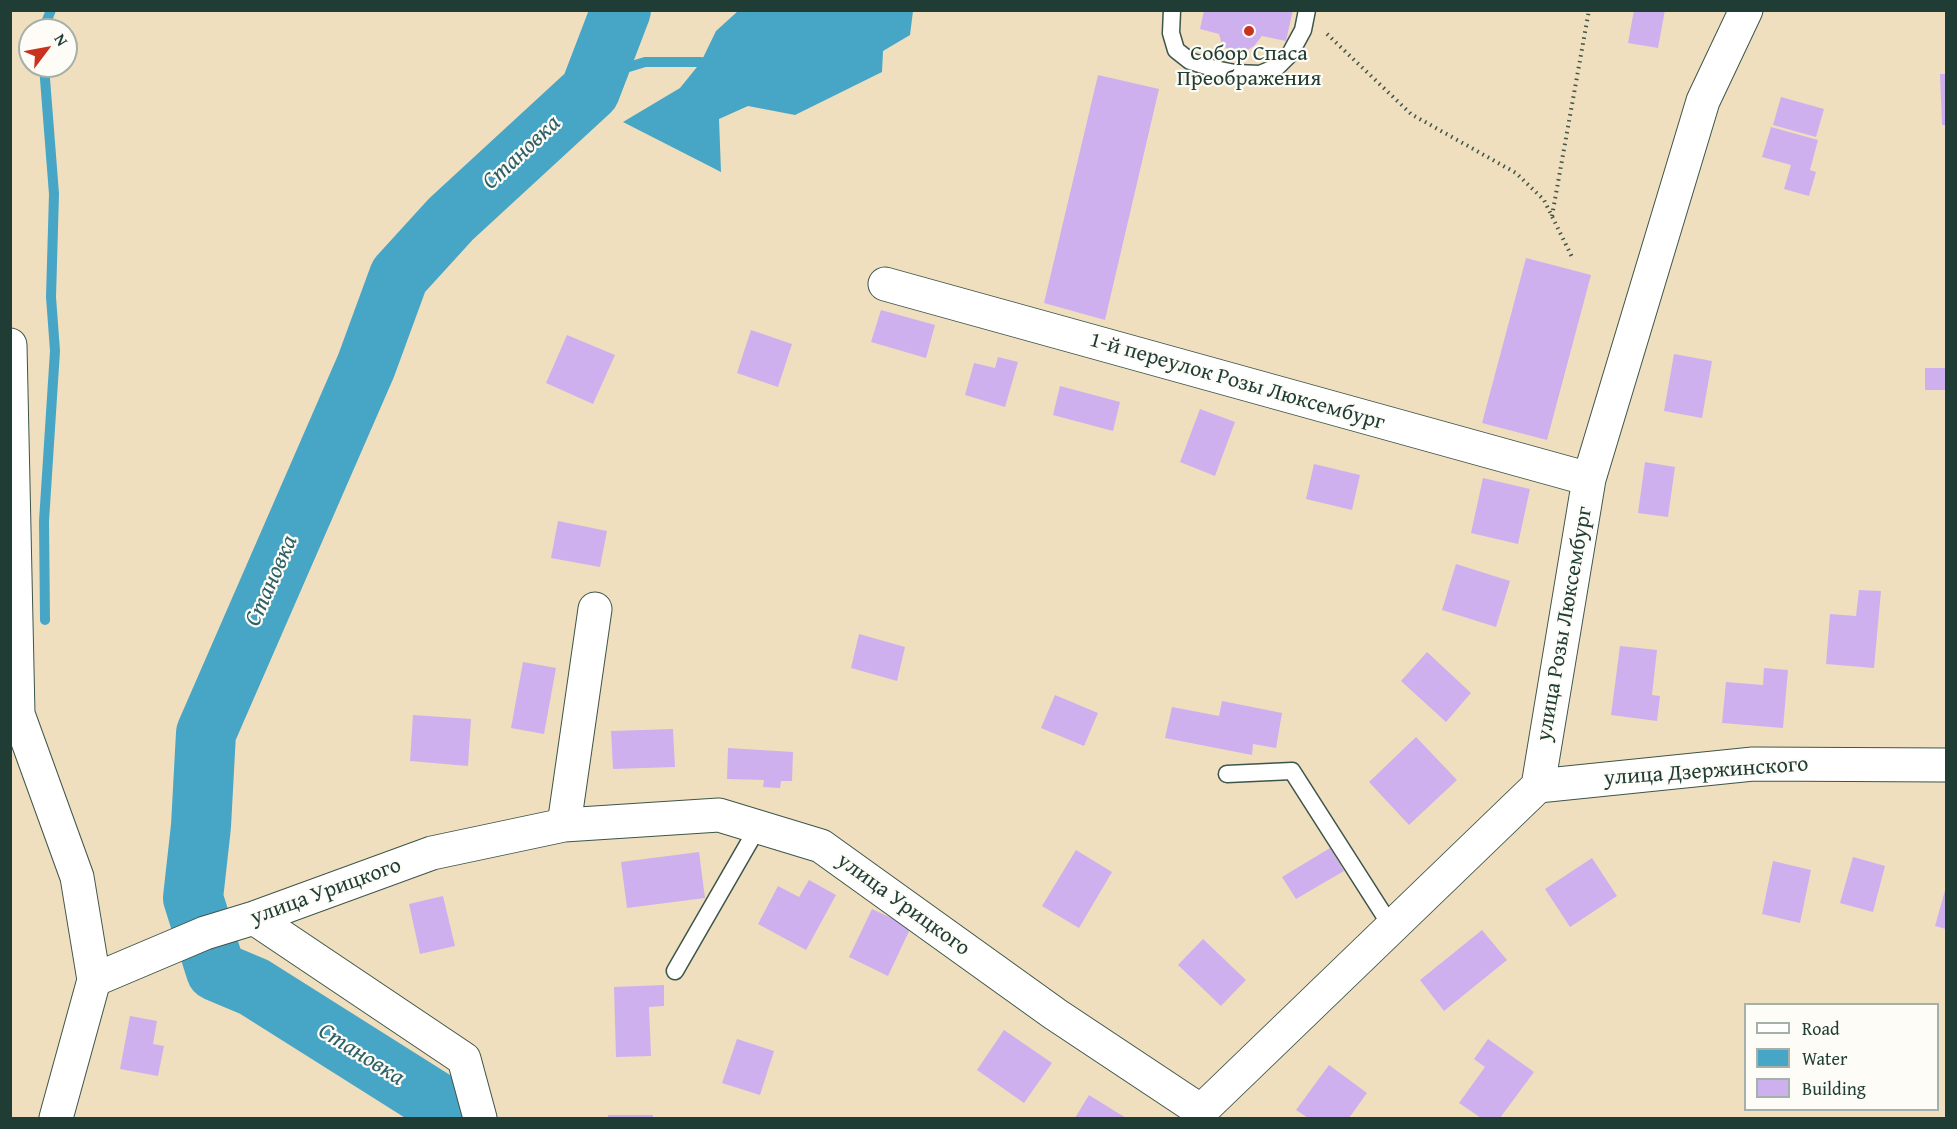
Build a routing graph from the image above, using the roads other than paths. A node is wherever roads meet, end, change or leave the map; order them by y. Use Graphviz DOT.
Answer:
graph roads {
  1 [pos="1172,10"];
  2 [pos="1746,10"];
  3 [pos="1306,13"];
  4 [pos="885,284"];
  5 [pos="10,345"];
  6 [pos="1589,479"];
  7 [pos="595,609"];
  8 [pos="14,713"];
  9 [pos="1947,765"];
  10 [pos="1227,774"];
  11 [pos="1538,786"];
  12 [pos="564,825"];
  13 [pos="758,827"];
  14 [pos="254,918"];
  15 [pos="1391,926"];
  16 [pos="675,971"];
  17 [pos="94,980"];
  18 [pos="1199,1115"];
  19 [pos="56,1119"];
  20 [pos="480,1119"];
  1 -- 3 [label="lane"];
  2 -- 6 [label="street, улица Розы Люксембург"];
  4 -- 6 [label="street, 1-й переулок Розы Люксембург"];
  5 -- 8 [label="street"];
  6 -- 11 [label="street, улица Розы Люксембург"];
  7 -- 12 [label="street"];
  8 -- 17 [label="street"];
  9 -- 11 [label="street, улица Дзержинского"];
  10 -- 15 [label="lane"];
  11 -- 15 [label="street"];
  12 -- 13 [label="street, улица Урицкого"];
  12 -- 14 [label="street, улица Урицкого"];
  13 -- 16 [label="lane"];
  13 -- 18 [label="street, улица Урицкого"];
  14 -- 17 [label="street, улица Урицкого"];
  14 -- 20 [label="street"];
  15 -- 18 [label="street"];
  17 -- 19 [label="street"];
}
